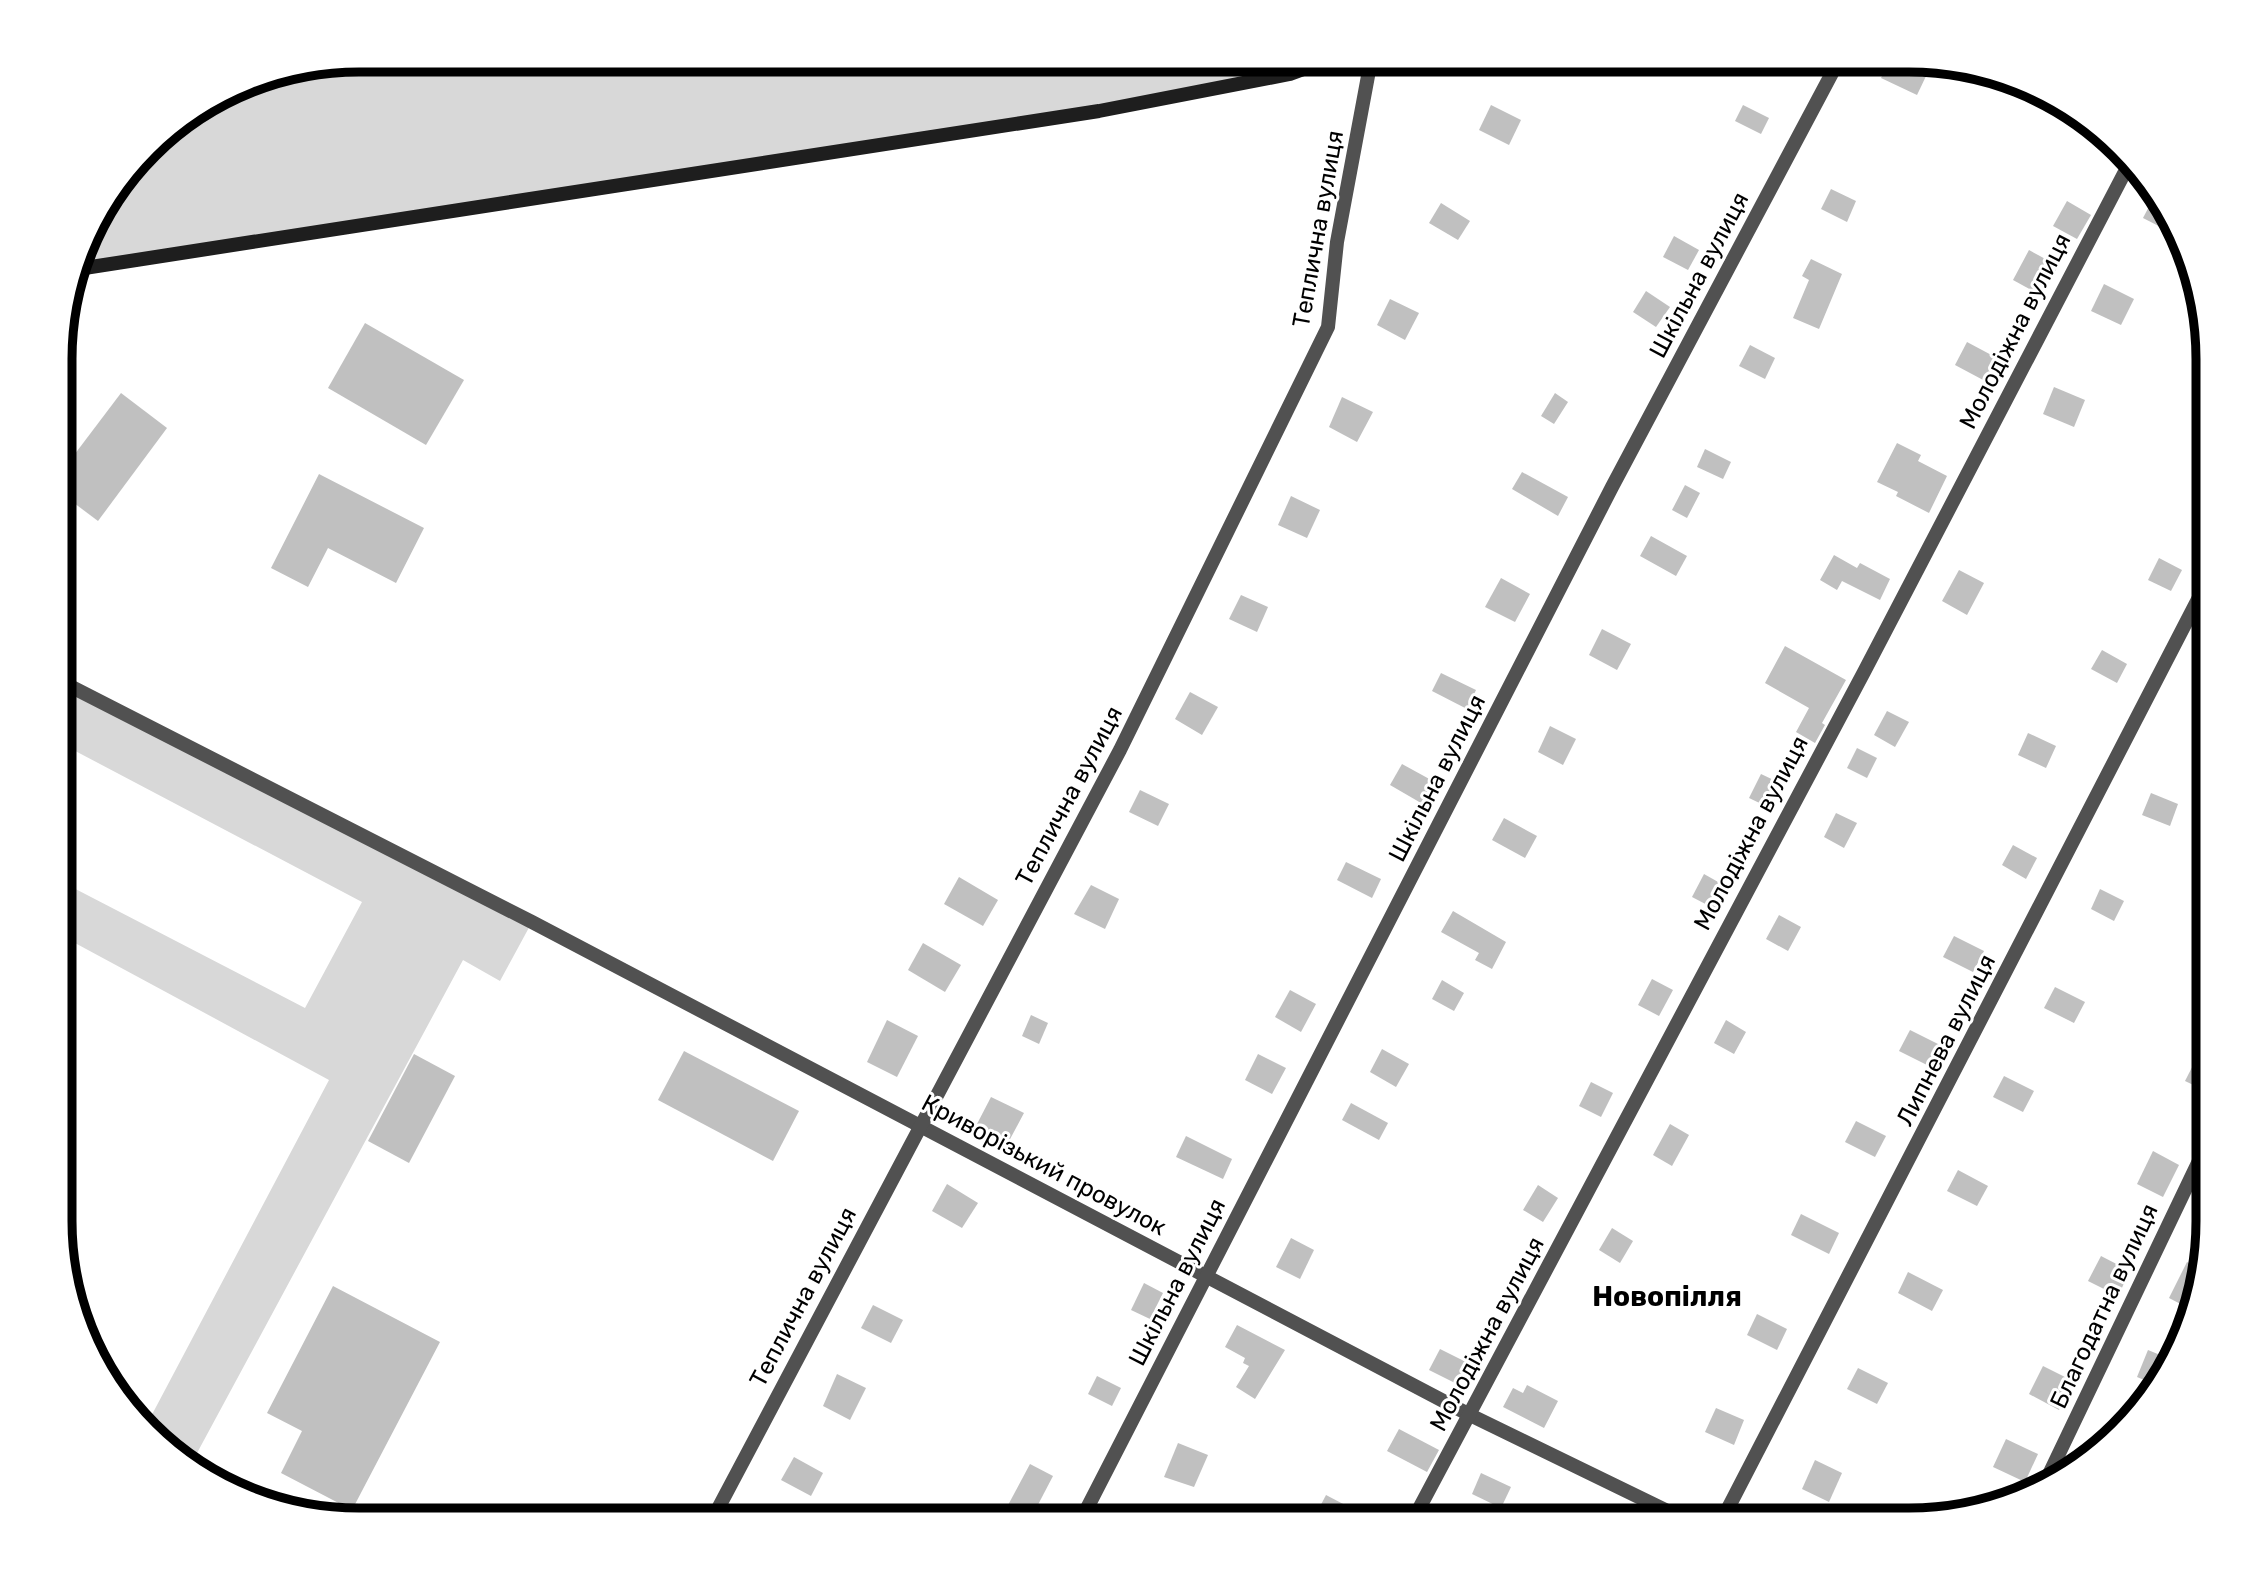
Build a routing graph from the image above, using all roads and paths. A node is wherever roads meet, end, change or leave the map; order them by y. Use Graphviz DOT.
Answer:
graph roads {
  1 [pos="1295,72"];
  2 [pos="1369,72"];
  3 [pos="1833,72"];
  4 [pos="2126,171"];
  5 [pos="87,268"];
  6 [pos="2196,603"];
  7 [pos="72,687"];
  8 [pos="919,1125"];
  9 [pos="2196,1167"];
  10 [pos="1206,1276"];
  11 [pos="1470,1415"];
  12 [pos="2050,1471"];
  13 [pos="718,1508"];
  14 [pos="1087,1508"];
  15 [pos="1420,1508"];
  16 [pos="1661,1508"];
  17 [pos="1727,1508"];
  1 -- 5 [label="street"];
  2 -- 8 [label="street, Теплична вулиця"];
  3 -- 10 [label="street, Шкільна вулиця"];
  4 -- 11 [label="street, Молодіжна вулиця"];
  6 -- 17 [label="street, Липнева вулиця"];
  7 -- 8 [label="street, Криворізький провулок"];
  8 -- 10 [label="street, Криворізький провулок"];
  8 -- 13 [label="street, Теплична вулиця"];
  9 -- 12 [label="street, Благодатна вулиця"];
  10 -- 11 [label="street, Криворізький провулок"];
  10 -- 14 [label="street, Шкільна вулиця"];
  11 -- 15 [label="street, Молодіжна вулиця"];
  11 -- 16 [label="street, Криворізький провулок"];
}
